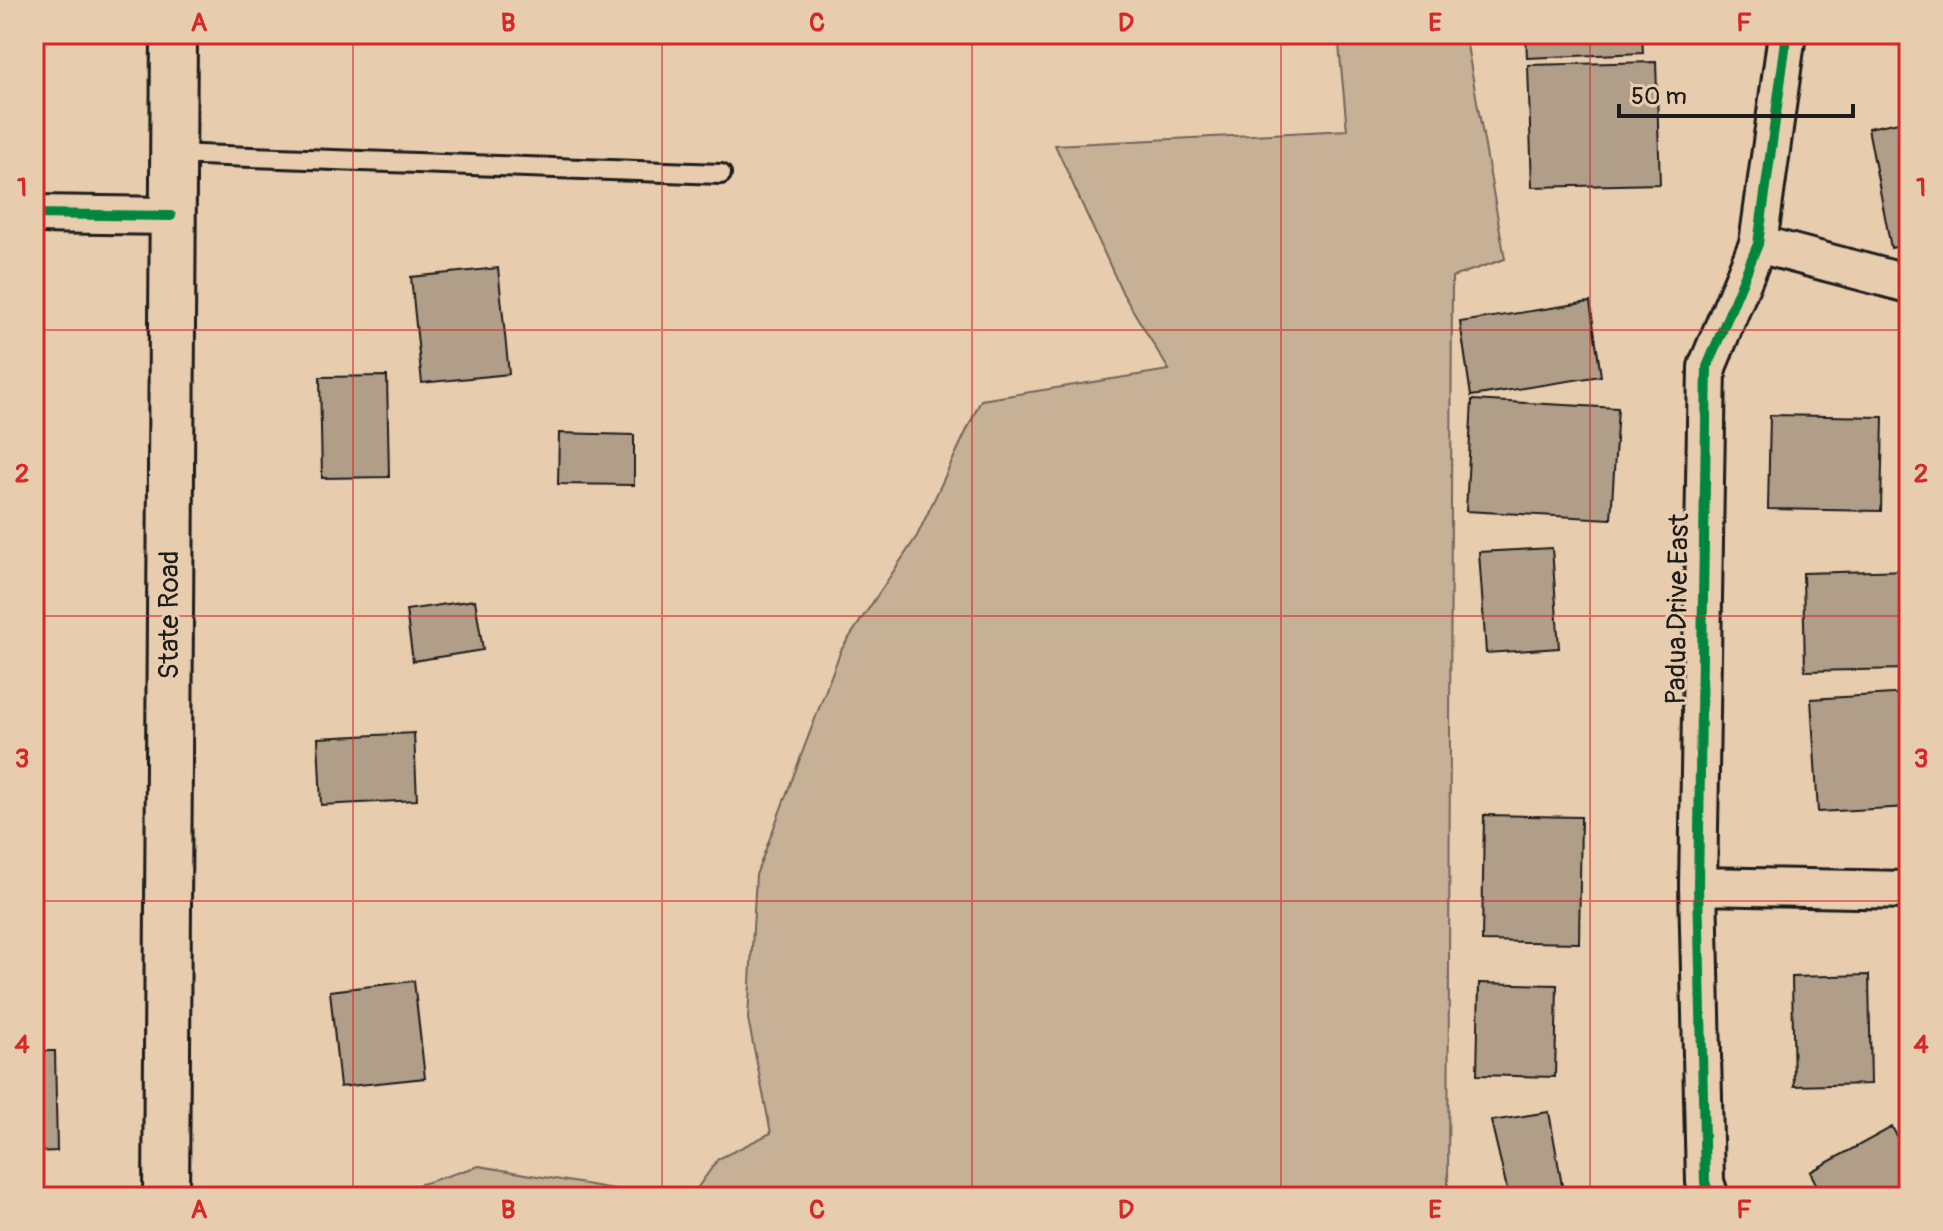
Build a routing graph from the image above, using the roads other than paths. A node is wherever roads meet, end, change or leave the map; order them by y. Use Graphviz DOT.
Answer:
graph roads {
  1 [pos="174,34"];
  2 [pos="1787,34"];
  3 [pos="172,154"];
  4 [pos="721,174"];
  5 [pos="34,214"];
  6 [pos="171,216"];
  7 [pos="1758,244"];
  8 [pos="1909,284"];
  9 [pos="1698,886"];
  10 [pos="1909,890"];
  11 [pos="166,1197"];
  12 [pos="1710,1197"];
  1 -- 3 [label="main road, State Road"];
  2 -- 7 [label="street, Padua Drive East"];
  3 -- 4 [label="lane"];
  3 -- 6 [label="main road, State Road"];
  5 -- 6 [label="street"];
  6 -- 11 [label="main road, State Road"];
  7 -- 8 [label="street"];
  7 -- 9 [label="street, Padua Drive East"];
  9 -- 10 [label="street"];
  9 -- 12 [label="street, Padua Drive East"];
}
